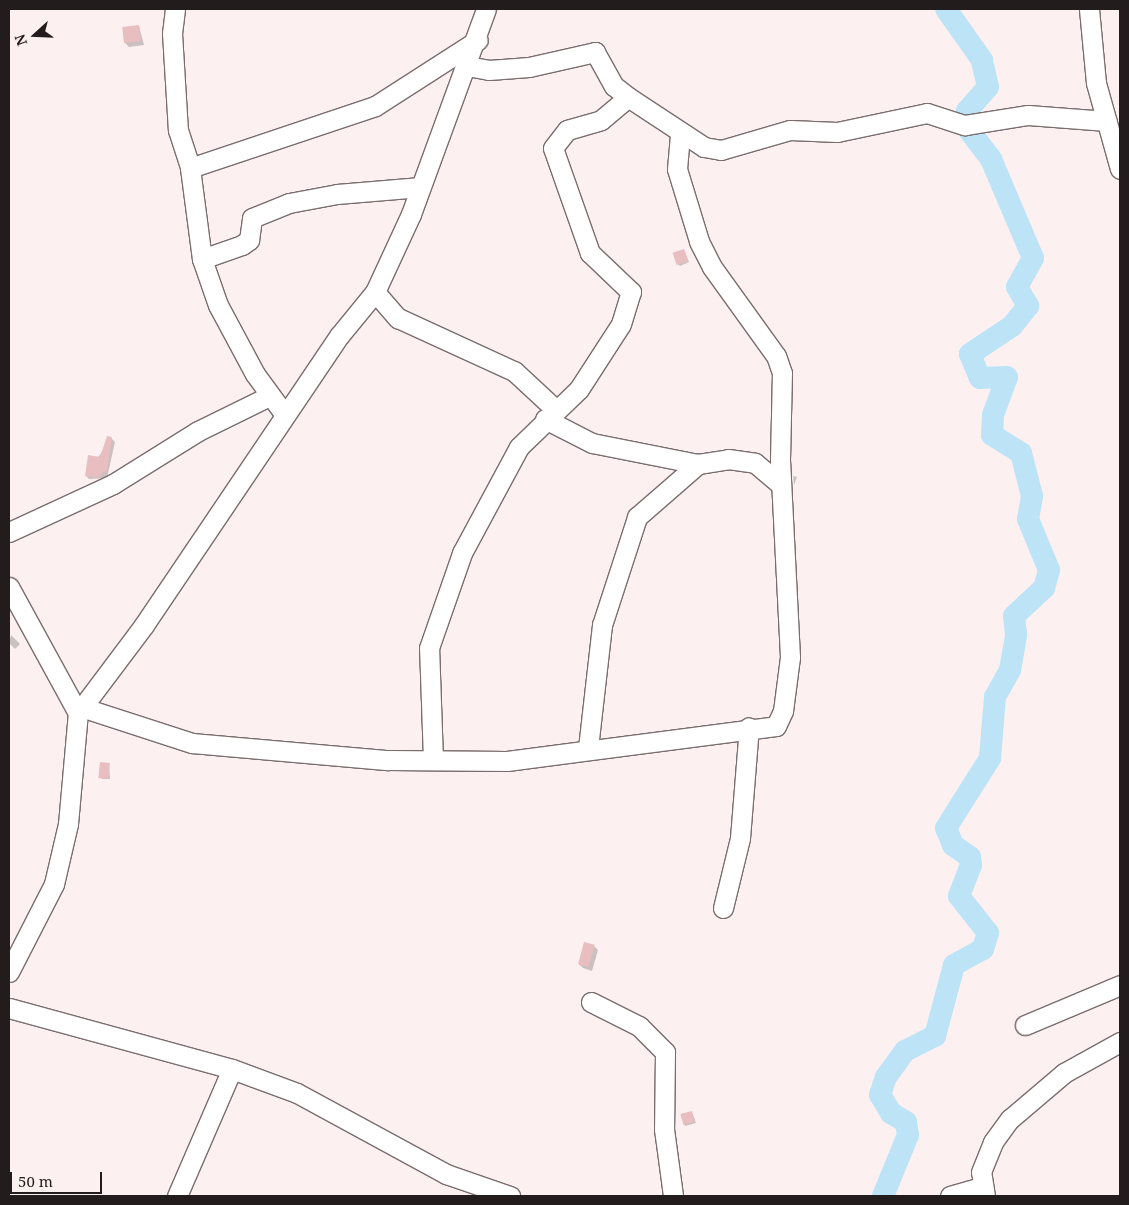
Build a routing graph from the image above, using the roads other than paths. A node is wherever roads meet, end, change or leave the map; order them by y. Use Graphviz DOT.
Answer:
graph roads {
  1 [pos="175,9"];
  2 [pos="486,9"];
  3 [pos="1089,9"];
  4 [pos="478,40"];
  5 [pos="467,66"];
  6 [pos="628,97"];
  7 [pos="680,133"];
  8 [pos="1113,133"];
  9 [pos="190,168"];
  10 [pos="1120,169"];
  11 [pos="421,187"];
  12 [pos="202,260"];
  13 [pos="375,292"];
  14 [pos="269,396"];
  15 [pos="551,414"];
  16 [pos="285,415"];
  17 [pos="698,464"];
  18 [pos="781,485"];
  19 [pos="9,532"];
  20 [pos="9,586"];
  21 [pos="79,710"];
  22 [pos="749,727"];
  23 [pos="588,748"];
  24 [pos="433,760"];
  25 [pos="723,908"];
  26 [pos="9,972"];
  27 [pos="1120,985"];
  28 [pos="591,1002"];
  29 [pos="9,1008"];
  30 [pos="1024,1025"];
  31 [pos="1120,1042"];
  32 [pos="232,1068"];
  33 [pos="469,1183"];
  34 [pos="983,1192"];
  35 [pos="177,1196"];
  36 [pos="455,1196"];
  37 [pos="510,1196"];
  38 [pos="673,1196"];
  39 [pos="950,1196"];
  1 -- 9 [label="street"];
  2 -- 4 [label="street"];
  3 -- 8 [label="street"];
  4 -- 5 [label="street"];
  4 -- 9 [label="street"];
  5 -- 6 [label="street"];
  5 -- 11 [label="street"];
  6 -- 7 [label="street"];
  6 -- 15 [label="street"];
  7 -- 8 [label="street"];
  7 -- 18 [label="street"];
  8 -- 10 [label="street"];
  9 -- 12 [label="street"];
  11 -- 12 [label="street"];
  11 -- 13 [label="street"];
  12 -- 14 [label="street"];
  13 -- 15 [label="street"];
  13 -- 16 [label="street"];
  14 -- 16 [label="street"];
  14 -- 19 [label="street"];
  15 -- 17 [label="street"];
  15 -- 24 [label="street"];
  16 -- 21 [label="street"];
  17 -- 18 [label="street"];
  17 -- 23 [label="street"];
  18 -- 22 [label="street"];
  20 -- 21 [label="street"];
  21 -- 24 [label="street"];
  21 -- 26 [label="street"];
  22 -- 23 [label="street"];
  22 -- 25 [label="street"];
  23 -- 24 [label="street"];
  27 -- 30 [label="street"];
  28 -- 38 [label="street"];
  29 -- 32 [label="street"];
  31 -- 34 [label="street"];
  32 -- 33 [label="street"];
  32 -- 35 [label="street"];
  33 -- 36 [label="street"];
  33 -- 37 [label="street"];
  34 -- 39 [label="street"];
}
